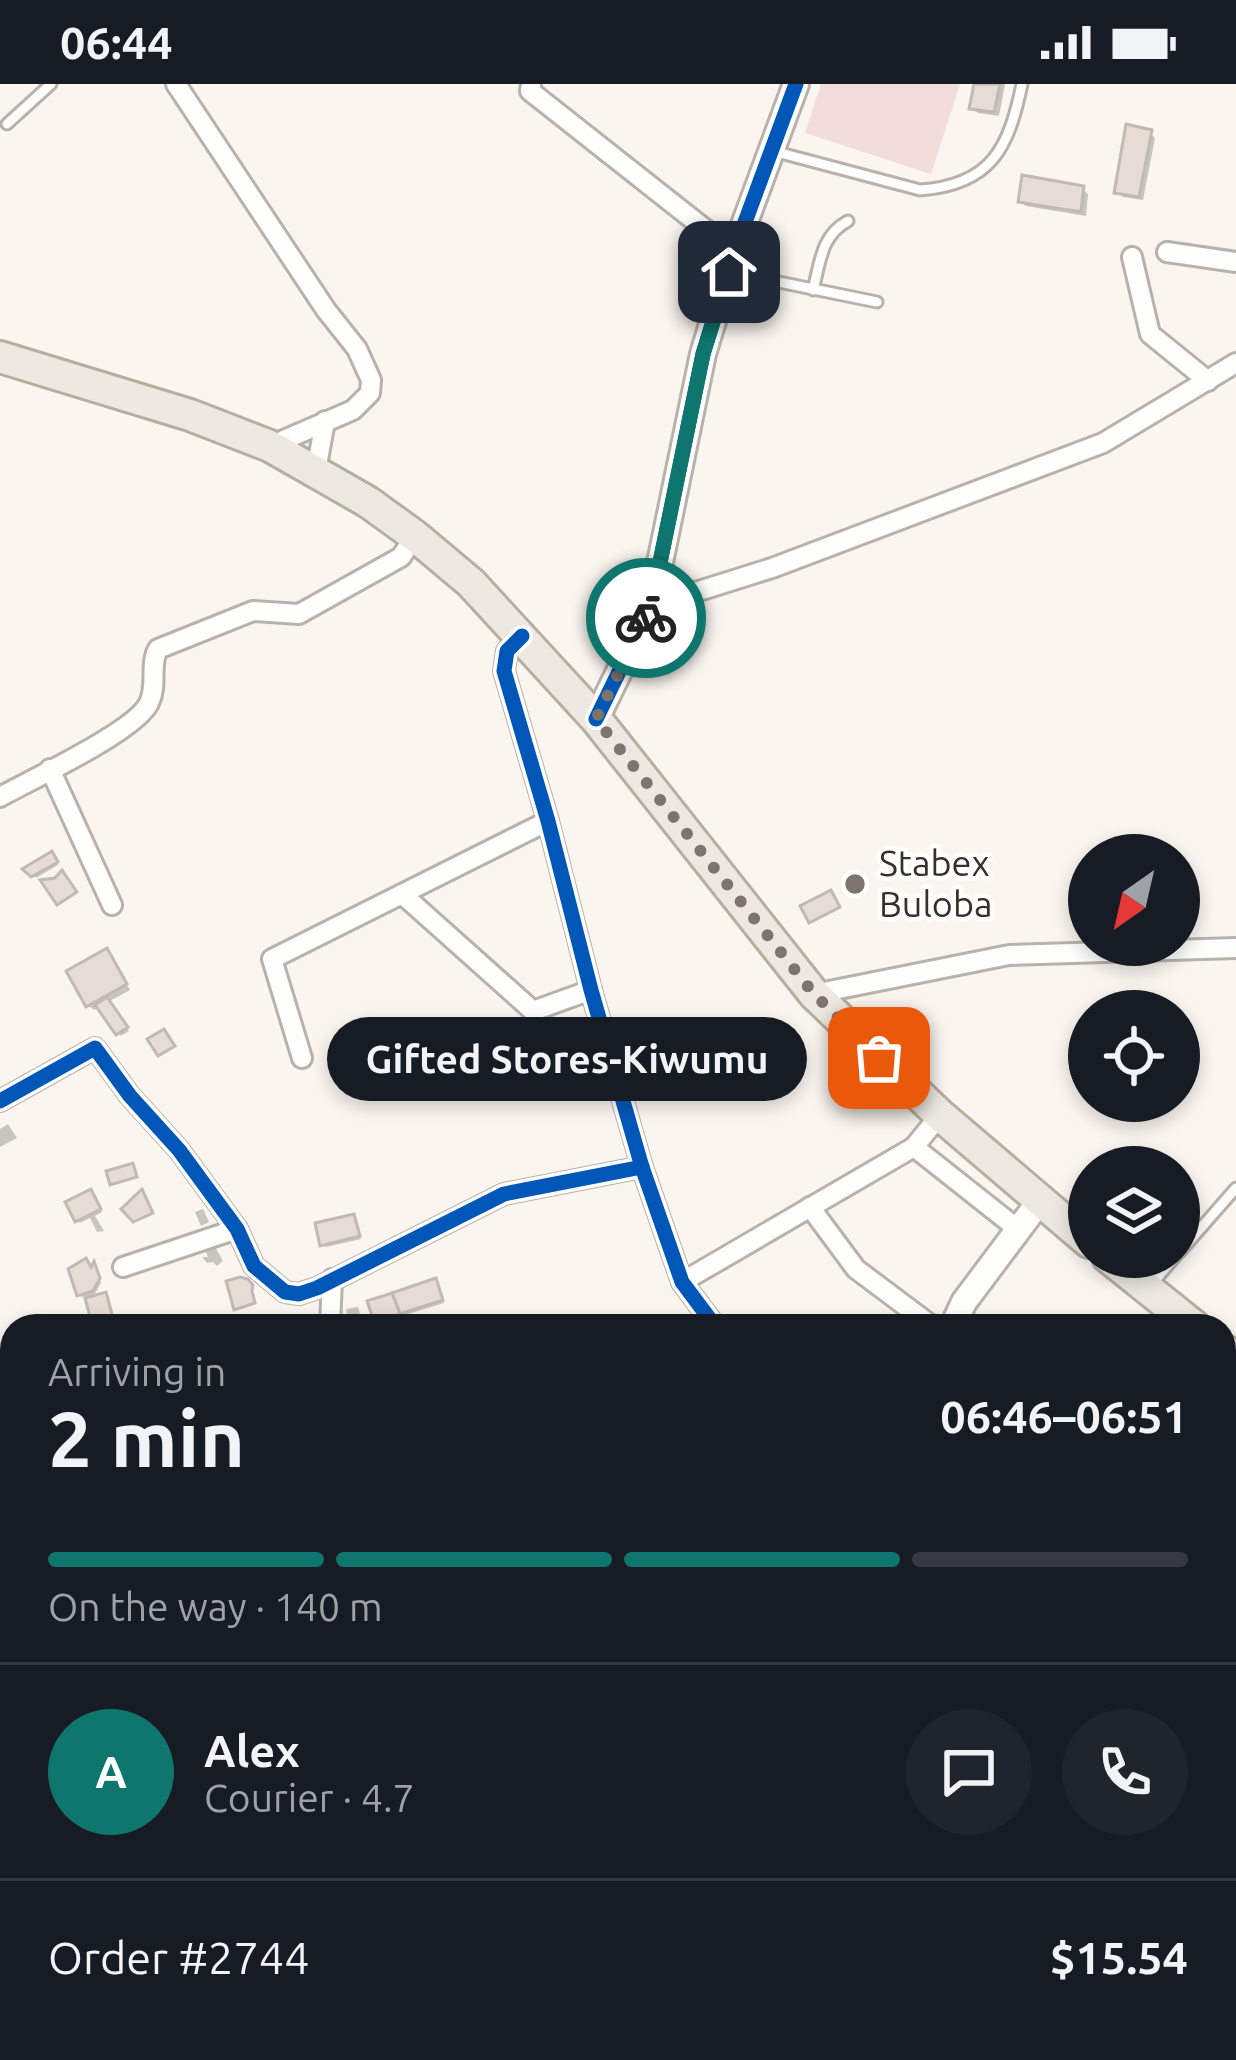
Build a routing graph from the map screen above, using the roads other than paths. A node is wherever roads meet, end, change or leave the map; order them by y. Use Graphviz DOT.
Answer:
graph roads {
  1 [pos="51,84"];
  2 [pos="176,84"];
  3 [pos="531,84"];
  4 [pos="796,84"];
  5 [pos="1022,84"];
  6 [pos="7,124"];
  7 [pos="773,151"];
  8 [pos="848,221"];
  9 [pos="1167,252"];
  10 [pos="1132,257"];
  11 [pos="731,262"];
  12 [pos="1236,262"];
  13 [pos="813,290"];
  14 [pos="877,302"];
  15 [pos="0,357"];
  16 [pos="1236,364"];
  17 [pos="1208,381"];
  18 [pos="326,421"];
  19 [pos="270,446"];
  20 [pos="316,470"];
  21 [pos="415,536"];
  22 [pos="651,606"];
  23 [pos="522,636"];
  24 [pos="596,719"];
  25 [pos="50,769"];
  26 [pos="0,797"];
  27 [pos="548,821"];
  28 [pos="402,893"];
  29 [pos="112,905"];
  30 [pos="1236,948"];
  31 [pos="591,990"];
  32 [pos="814,994"];
  33 [pos="302,1058"];
  34 [pos="0,1101"];
  35 [pos="940,1115"];
  36 [pos="914,1147"];
  37 [pos="642,1167"];
  38 [pos="1236,1188"];
  39 [pos="1039,1202"];
  40 [pos="811,1208"];
  41 [pos="1068,1225"];
  42 [pos="237,1229"];
  43 [pos="1200,1229"];
  44 [pos="1018,1230"];
  45 [pos="123,1267"];
  46 [pos="1134,1278"];
  47 [pos="1157,1278"];
  48 [pos="332,1280"];
  49 [pos="682,1282"];
  50 [pos="1148,1289"];
  51 [pos="330,1314"];
  52 [pos="706,1314"];
  53 [pos="916,1314"];
  54 [pos="958,1314"];
  55 [pos="1179,1314"];
  1 -- 6 [label="lane"];
  2 -- 18 [label="street"];
  3 -- 11 [label="street"];
  4 -- 7 [label="street"];
  5 -- 7 [label="lane"];
  7 -- 11 [label="street"];
  8 -- 13 [label="lane"];
  9 -- 12 [label="street"];
  10 -- 17 [label="street"];
  11 -- 13 [label="lane"];
  11 -- 22 [label="street"];
  13 -- 14 [label="lane"];
  15 -- 19 [label="main road"];
  16 -- 17 [label="street"];
  17 -- 22 [label="street"];
  18 -- 19 [label="street"];
  18 -- 20 [label="street"];
  19 -- 20 [label="main road"];
  20 -- 21 [label="main road"];
  21 -- 23 [label="main road"];
  21 -- 25 [label="street"];
  22 -- 24 [label="street"];
  23 -- 24 [label="main road"];
  23 -- 27 [label="street"];
  24 -- 32 [label="main road"];
  25 -- 26 [label="street"];
  25 -- 29 [label="street"];
  27 -- 28 [label="street"];
  27 -- 31 [label="street"];
  28 -- 31 [label="street"];
  28 -- 33 [label="street"];
  30 -- 32 [label="street"];
  31 -- 37 [label="street"];
  32 -- 35 [label="main road"];
  34 -- 42 [label="street"];
  35 -- 36 [label="street"];
  35 -- 39 [label="main road"];
  36 -- 40 [label="street"];
  36 -- 44 [label="street"];
  37 -- 48 [label="street"];
  37 -- 49 [label="street"];
  38 -- 43 [label="lane"];
  39 -- 41 [label="main road"];
  39 -- 44 [label="street"];
  40 -- 49 [label="street"];
  40 -- 53 [label="street"];
  42 -- 45 [label="street"];
  42 -- 48 [label="street"];
  44 -- 54 [label="street"];
  46 -- 50 [label="main road"];
  47 -- 50 [label="lane"];
  48 -- 51 [label="street"];
  49 -- 52 [label="street"];
  50 -- 55 [label="main road"];
}
